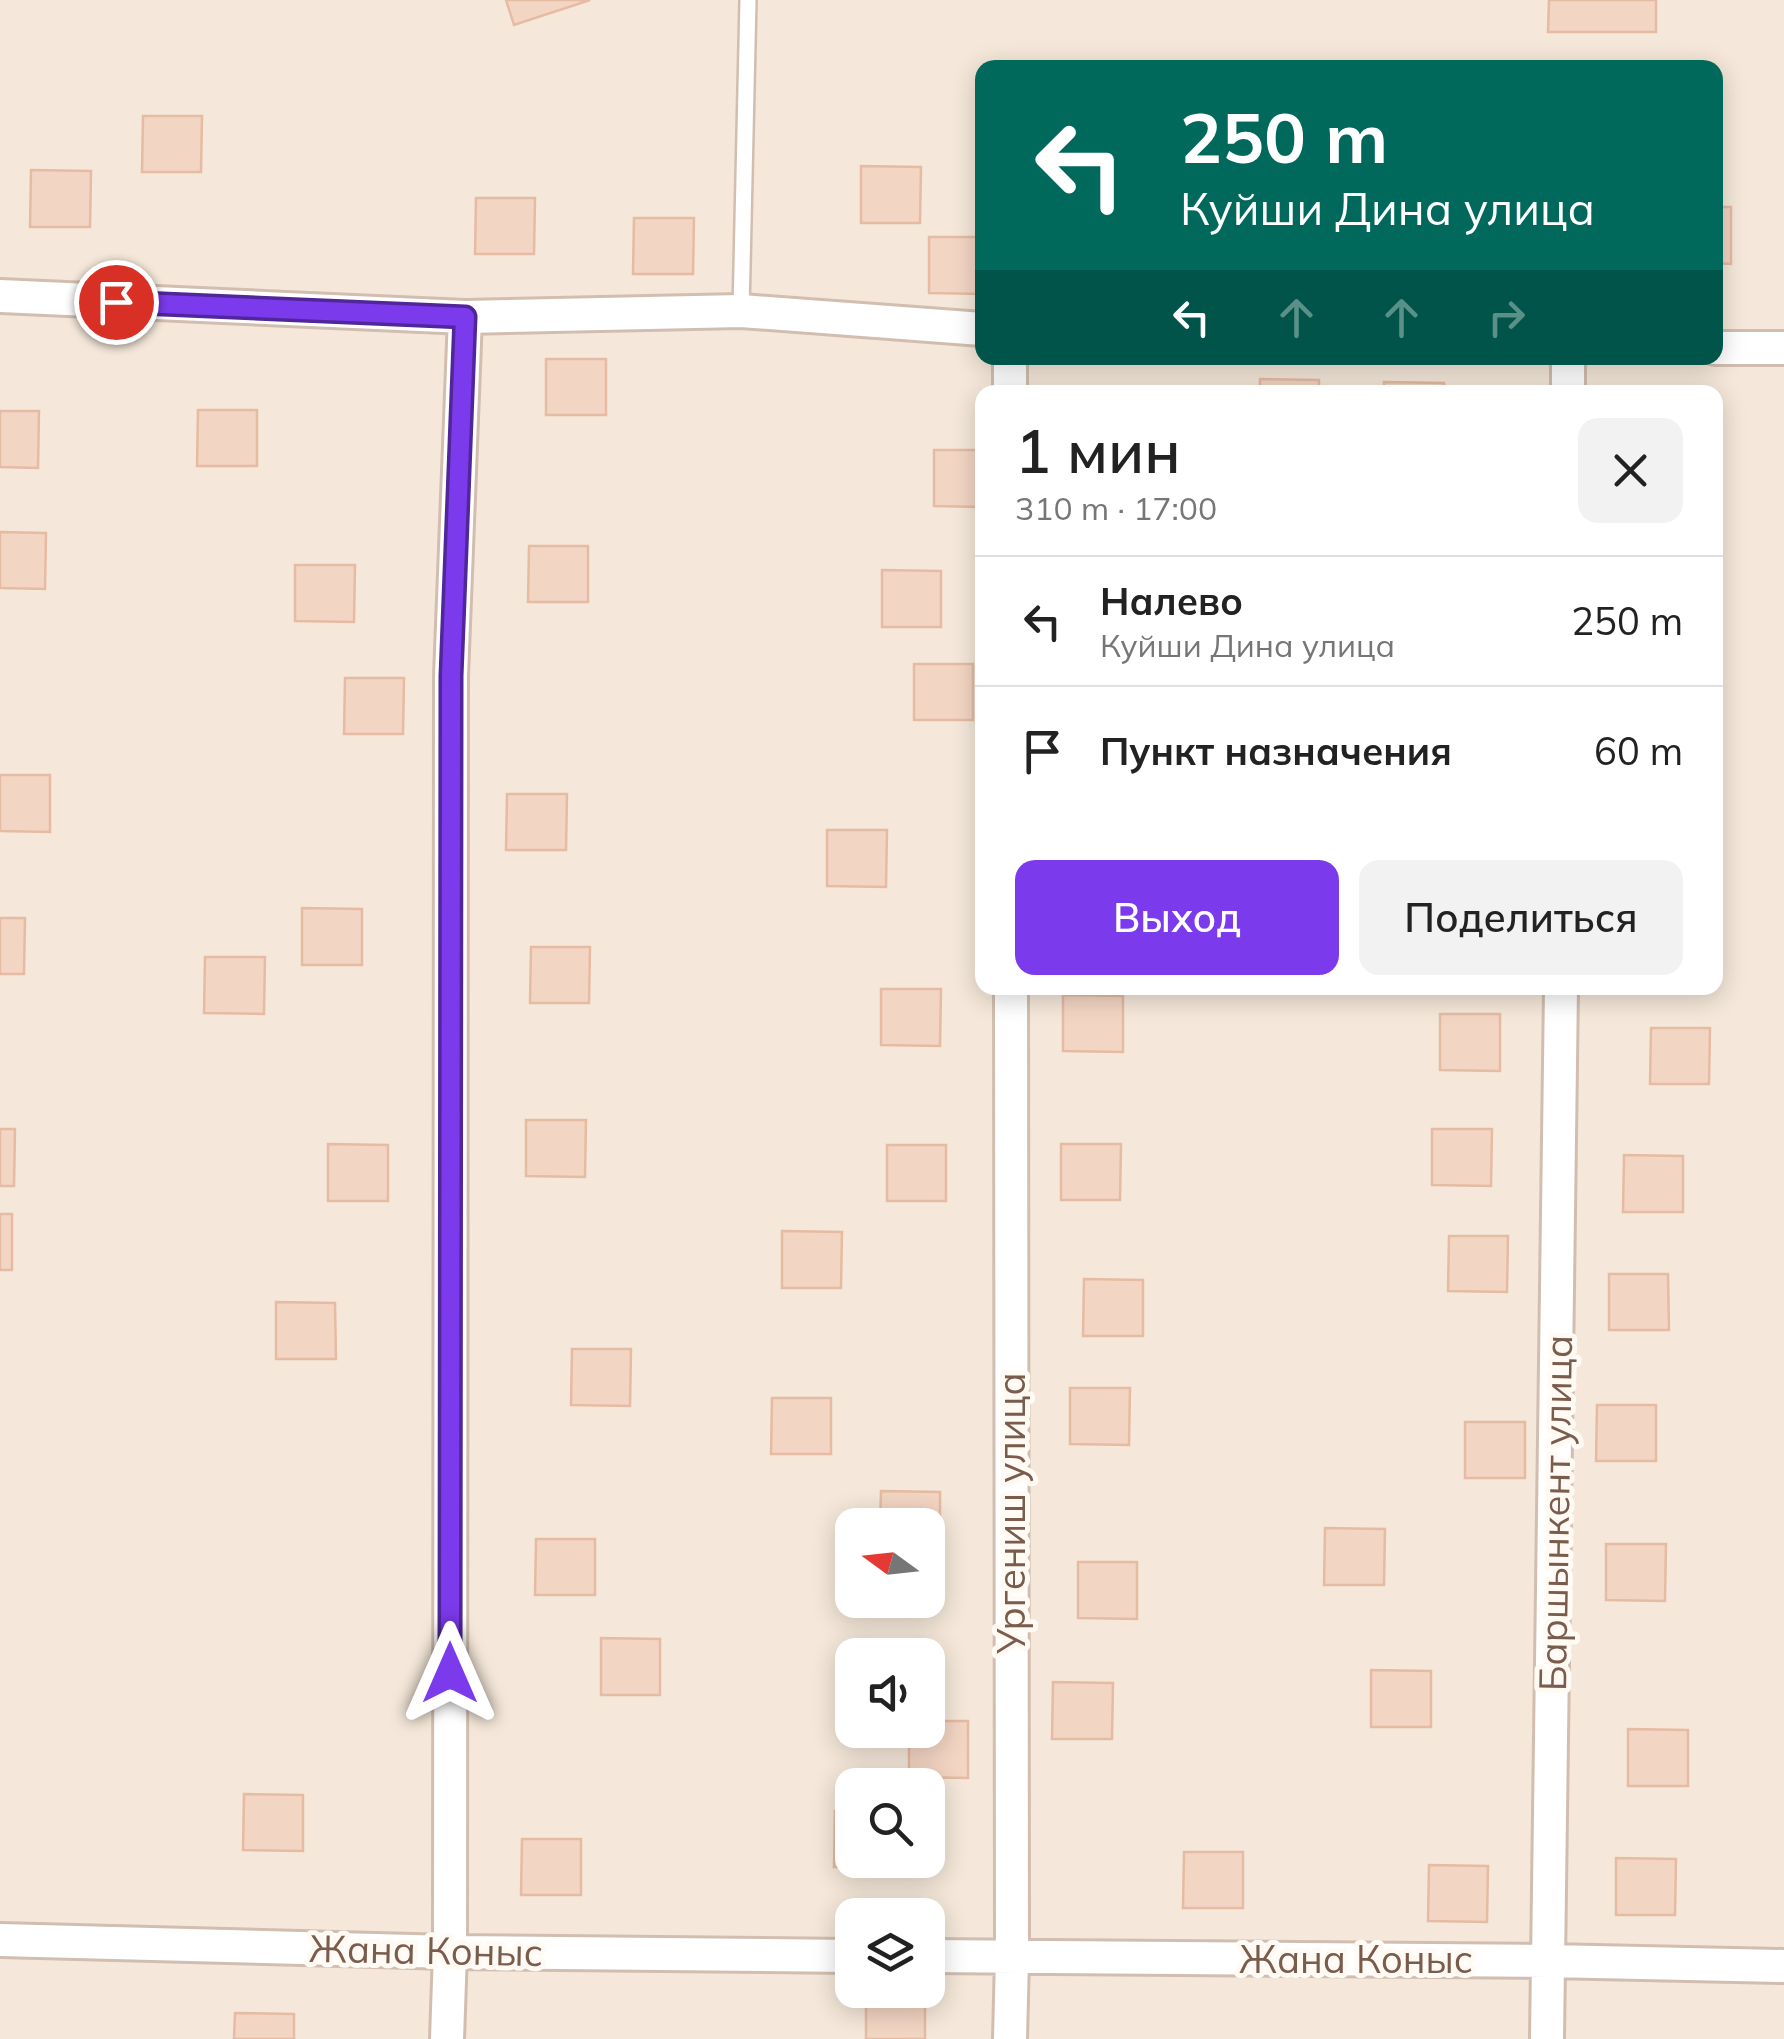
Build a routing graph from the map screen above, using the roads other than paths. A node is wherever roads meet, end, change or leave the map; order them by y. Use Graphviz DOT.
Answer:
graph roads {
  1 [pos="748,0"];
  2 [pos="0,296"];
  3 [pos="741,310"];
  4 [pos="465,317"];
  5 [pos="975,328"];
  6 [pos="1723,348"];
  7 [pos="1784,348"];
  8 [pos="1010,995"];
  9 [pos="1561,995"];
  10 [pos="0,1940"];
  11 [pos="450,1952"];
  12 [pos="835,1956"];
  13 [pos="945,1956"];
  14 [pos="1012,1957"];
  15 [pos="1549,1961"];
  16 [pos="1784,1966"];
  17 [pos="447,2039"];
  18 [pos="1010,2039"];
  19 [pos="1547,2039"];
  1 -- 3 [label="lane"];
  2 -- 4 [label="street"];
  3 -- 4 [label="street"];
  3 -- 5 [label="street"];
  4 -- 11 [label="street"];
  6 -- 7 [label="street"];
  8 -- 14 [label="street, Ургениш улица"];
  9 -- 15 [label="street, Баршынкент улица"];
  10 -- 11 [label="street, Жана Коныс"];
  11 -- 12 [label="street, Жана Коныс"];
  11 -- 17 [label="street"];
  13 -- 14 [label="street, Жана Коныс"];
  14 -- 15 [label="street, Жана Коныс"];
  14 -- 18 [label="street, Ургениш улица"];
  15 -- 16 [label="street, Жана Коныс"];
  15 -- 19 [label="street, Баршынкент улица"];
}
